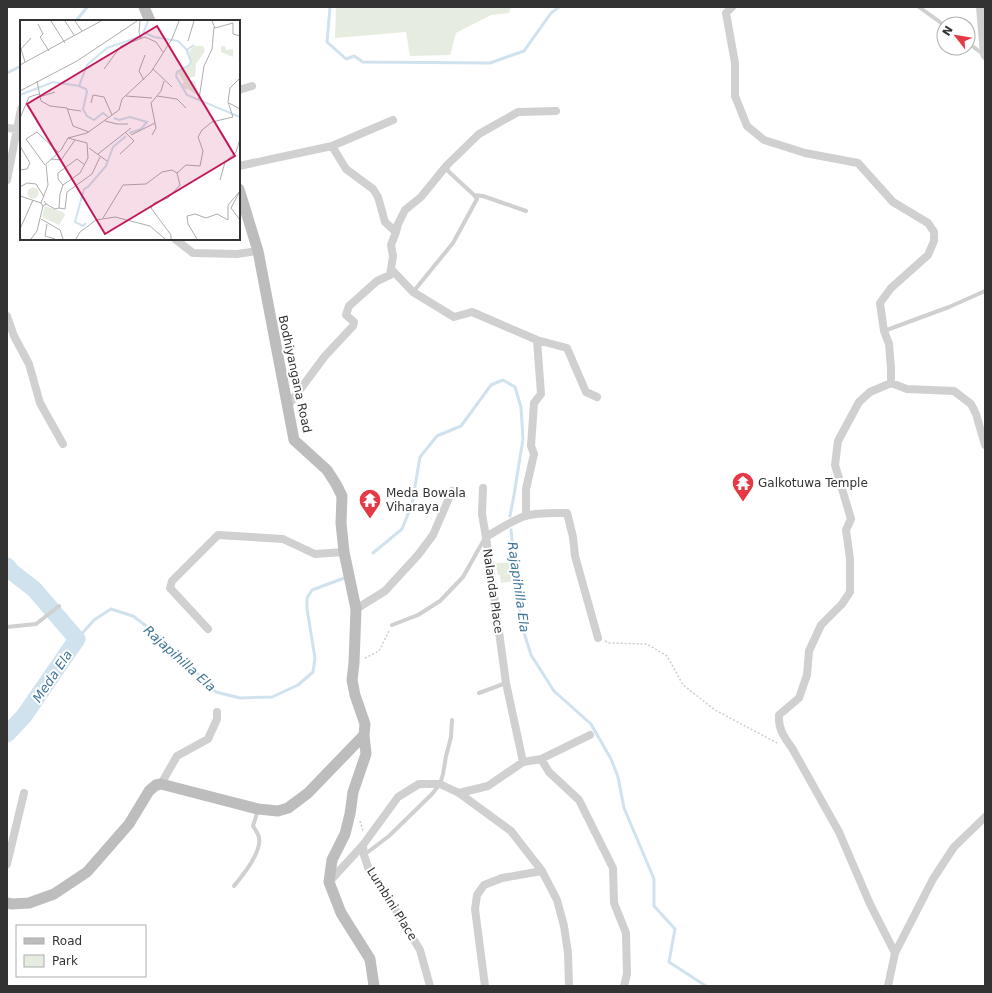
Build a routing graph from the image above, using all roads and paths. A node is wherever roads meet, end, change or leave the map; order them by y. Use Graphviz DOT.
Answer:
graph roads {
  1 [pos="144,7"];
  2 [pos="732,7"];
  3 [pos="919,7"];
  4 [pos="980,7"];
  5 [pos="936,19"];
  6 [pos="150,20"];
  7 [pos="984,55"];
  8 [pos="252,86"];
  9 [pos="240,90"];
  10 [pos="20,110"];
  11 [pos="556,111"];
  12 [pos="393,120"];
  13 [pos="12,129"];
  14 [pos="332,146"];
  15 [pos="447,165"];
  16 [pos="240,166"];
  17 [pos="7,180"];
  18 [pos="240,192"];
  19 [pos="474,195"];
  20 [pos="526,211"];
  21 [pos="396,232"];
  22 [pos="176,240"];
  23 [pos="258,251"];
  24 [pos="391,269"];
  25 [pos="985,291"];
  26 [pos="413,292"];
  27 [pos="7,316"];
  28 [pos="884,331"];
  29 [pos="537,340"];
  30 [pos="891,382"];
  31 [pos="597,397"];
  32 [pos="287,407"];
  33 [pos="64,444"];
  34 [pos="985,445"];
  35 [pos="483,488"];
  36 [pos="452,491"];
  37 [pos="526,516"];
  38 [pos="486,537"];
  39 [pos="344,552"];
  40 [pos="59,606"];
  41 [pos="356,609"];
  42 [pos="392,625"];
  43 [pos="7,627"];
  44 [pos="208,629"];
  45 [pos="598,638"];
  46 [pos="354,663"];
  47 [pos="506,683"];
  48 [pos="479,694"];
  49 [pos="217,712"];
  50 [pos="452,720"];
  51 [pos="364,735"];
  52 [pos="590,735"];
  53 [pos="792,748"];
  54 [pos="541,759"];
  55 [pos="523,762"];
  56 [pos="161,784"];
  57 [pos="440,784"];
  58 [pos="24,793"];
  59 [pos="459,793"];
  60 [pos="258,810"];
  61 [pos="350,814"];
  62 [pos="985,817"];
  63 [pos="363,845"];
  64 [pos="364,855"];
  65 [pos="7,864"];
  66 [pos="542,871"];
  67 [pos="329,882"];
  68 [pos="234,886"];
  69 [pos="7,904"];
  70 [pos="895,953"];
  71 [pos="372,985"];
  72 [pos="430,986"];
  73 [pos="485,986"];
  74 [pos="569,986"];
  75 [pos="624,986"];
  76 [pos="888,986"];
  1 -- 6 [label="street"];
  2 -- 28 [label="street"];
  3 -- 5 [label="lane"];
  4 -- 7 [label="street"];
  8 -- 9 [label="street"];
  10 -- 13 [label="street"];
  11 -- 15 [label="street"];
  12 -- 14 [label="street"];
  13 -- 17 [label="street"];
  14 -- 16 [label="street"];
  14 -- 21 [label="street"];
  15 -- 19 [label="lane"];
  15 -- 21 [label="street"];
  18 -- 23 [label="street, Bodhiyangana Road"];
  19 -- 20 [label="lane"];
  19 -- 26 [label="lane"];
  21 -- 24 [label="street"];
  22 -- 23 [label="street"];
  23 -- 32 [label="street, Bodhiyangana Road"];
  24 -- 26 [label="street"];
  24 -- 32 [label="street"];
  25 -- 28 [label="lane"];
  26 -- 29 [label="street"];
  27 -- 33 [label="street"];
  28 -- 30 [label="street"];
  29 -- 31 [label="street"];
  29 -- 37 [label="street"];
  30 -- 34 [label="street"];
  30 -- 53 [label="street"];
  32 -- 39 [label="street, Bodhiyangana Road"];
  35 -- 38 [label="street"];
  36 -- 41 [label="street"];
  37 -- 38 [label="street, Nalanda Place"];
  37 -- 45 [label="street, Nalanda Place"];
  38 -- 42 [label="lane"];
  38 -- 47 [label="street, Nalanda Place"];
  39 -- 41 [label="street, Bodhiyangana Road"];
  39 -- 44 [label="street"];
  40 -- 43 [label="lane"];
  41 -- 46 [label="street, Bodhiyangana Road"];
  42 -- 46 [label="path"];
  45 -- 53 [label="path"];
  46 -- 51 [label="street, Bodhiyangana Road"];
  47 -- 48 [label="lane"];
  47 -- 55 [label="street, Nalanda Place"];
  49 -- 56 [label="street"];
  50 -- 57 [label="lane"];
  51 -- 60 [label="street"];
  51 -- 61 [label="street, Bodhiyangana Road"];
  52 -- 54 [label="street"];
  53 -- 70 [label="street"];
  54 -- 55 [label="street"];
  54 -- 75 [label="street"];
  55 -- 59 [label="street"];
  56 -- 60 [label="street"];
  56 -- 69 [label="street"];
  57 -- 59 [label="street"];
  57 -- 63 [label="street"];
  57 -- 64 [label="lane"];
  58 -- 65 [label="street"];
  59 -- 66 [label="street"];
  60 -- 68 [label="lane"];
  61 -- 63 [label="path"];
  61 -- 67 [label="street, Bodhiyangana Road"];
  62 -- 70 [label="street"];
  63 -- 64 [label="street, Lumbini Place"];
  63 -- 67 [label="street"];
  64 -- 72 [label="street, Lumbini Place"];
  66 -- 73 [label="street"];
  66 -- 74 [label="street"];
  67 -- 71 [label="street, Bodhiyangana Road"];
  70 -- 76 [label="street"];
}
